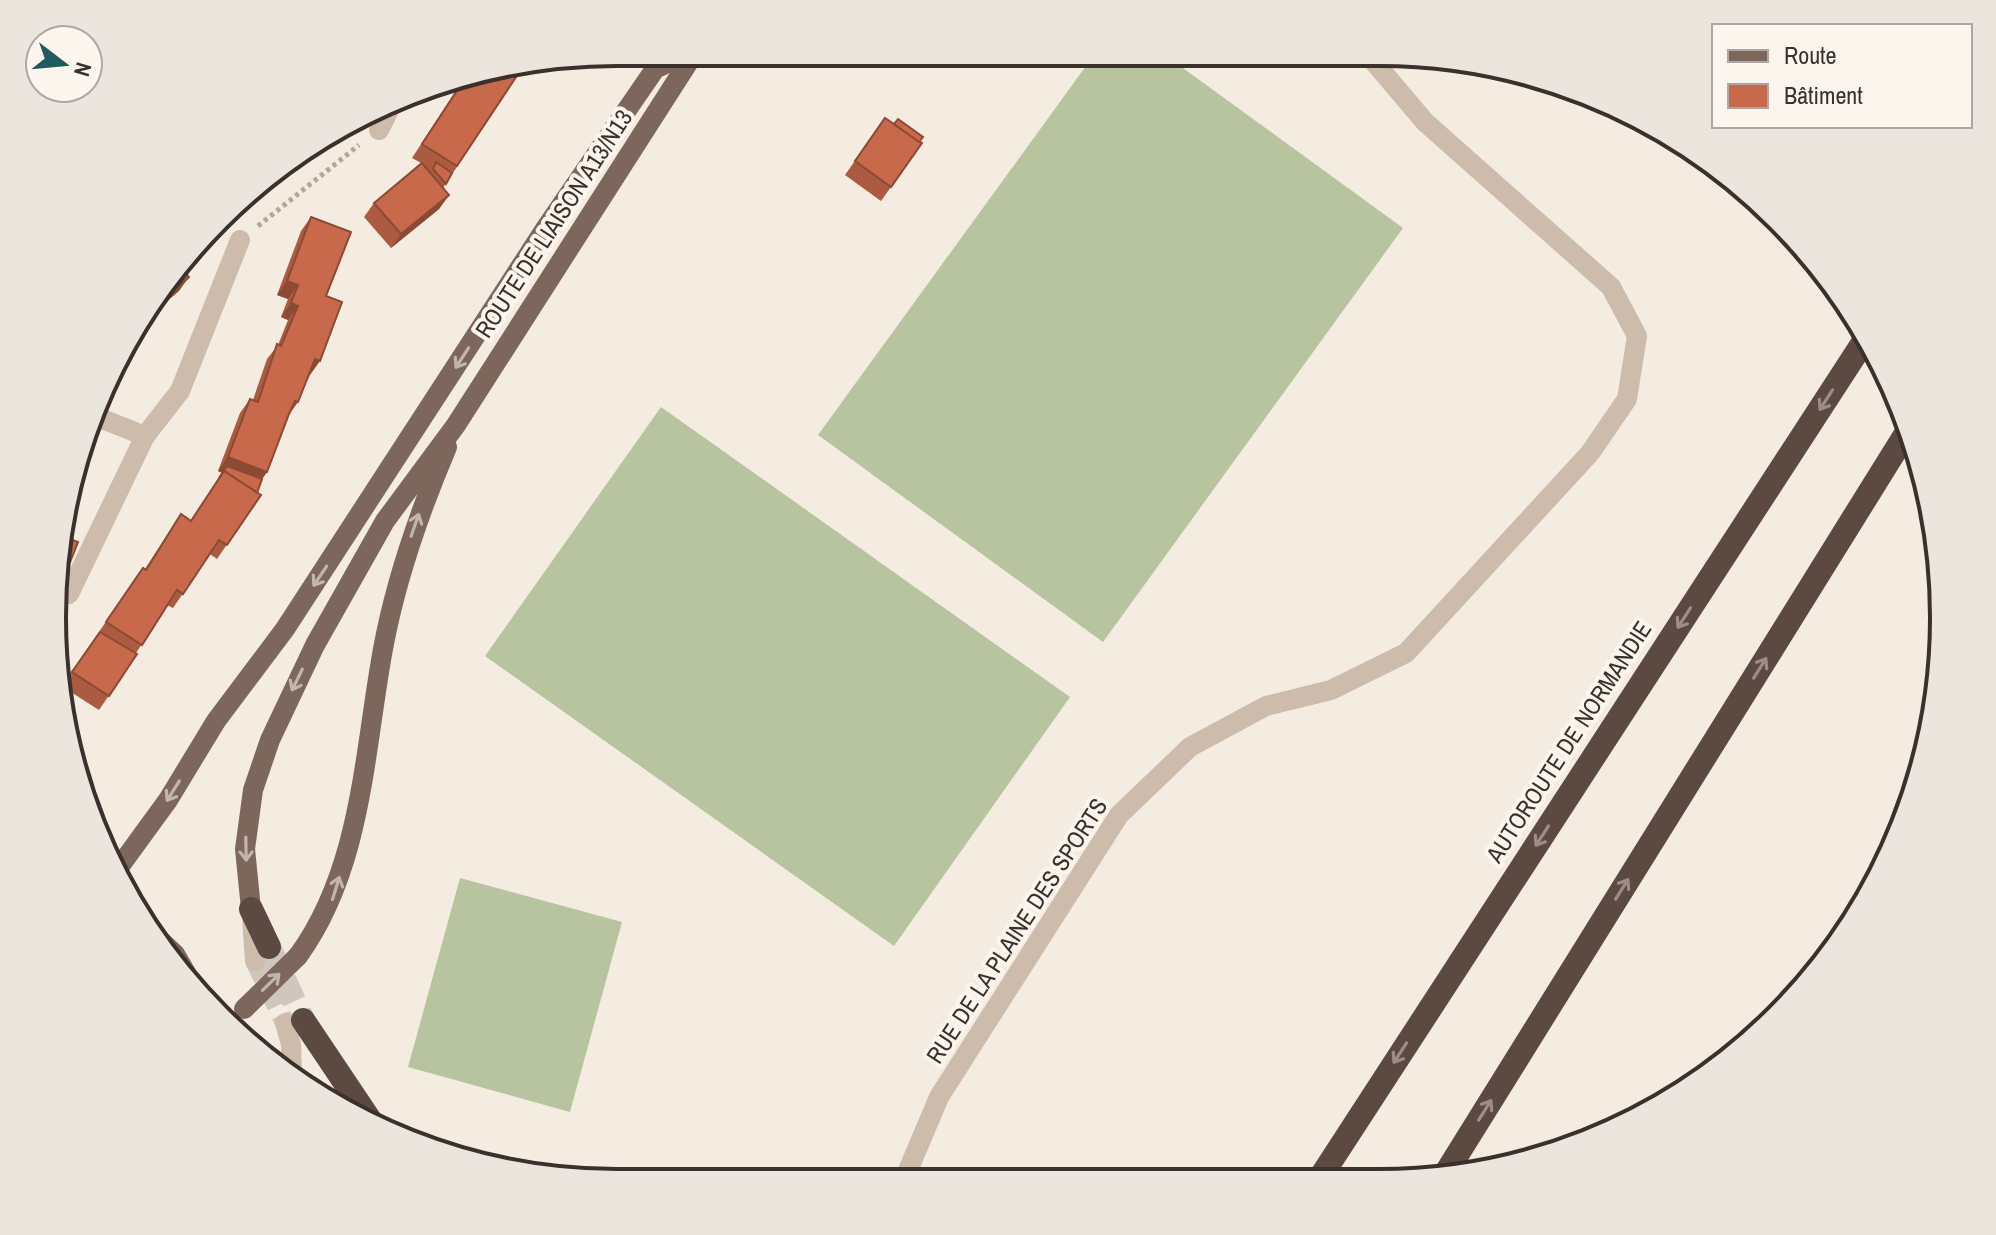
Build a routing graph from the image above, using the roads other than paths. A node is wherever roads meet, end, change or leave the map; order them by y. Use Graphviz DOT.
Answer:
graph roads {
  1 [pos="662,66"];
  2 [pos="683,66"];
  3 [pos="1377,66"];
  4 [pos="385,118"];
  5 [pos="379,130"];
  6 [pos="240,240"];
  7 [pos="1859,348"];
  8 [pos="103,419"];
  9 [pos="456,425"];
  10 [pos="145,436"];
  11 [pos="1901,441"];
  12 [pos="69,594"];
  13 [pos="123,861"];
  14 [pos="251,909"];
  15 [pos="262,954"];
  16 [pos="237,1014"];
  17 [pos="294,1022"];
  18 [pos="292,1062"];
  19 [pos="356,1103"];
  20 [pos="1452,1164"];
  21 [pos="909,1169"];
  22 [pos="1326,1169"];
  1 -- 13 [label="main road, one-way"];
  2 -- 9 [label="main road, ROUTE DE LIAISON A13/N13"];
  3 -- 21 [label="street, RUE DE LA PLAINE DES SPORTS"];
  4 -- 5 [label="street"];
  6 -- 10 [label="street"];
  7 -- 22 [label="highway, AUTOROUTE DE NORMANDIE, one-way"];
  8 -- 10 [label="street"];
  9 -- 14 [label="main road, one-way"];
  16 -- 9 [label="main road, one-way, bridge"];
  10 -- 12 [label="street"];
  20 -- 11 [label="highway, one-way"];
  14 -- 15 [label="highway"];
  17 -- 18 [label="street"];
  17 -- 19 [label="highway"];
}
